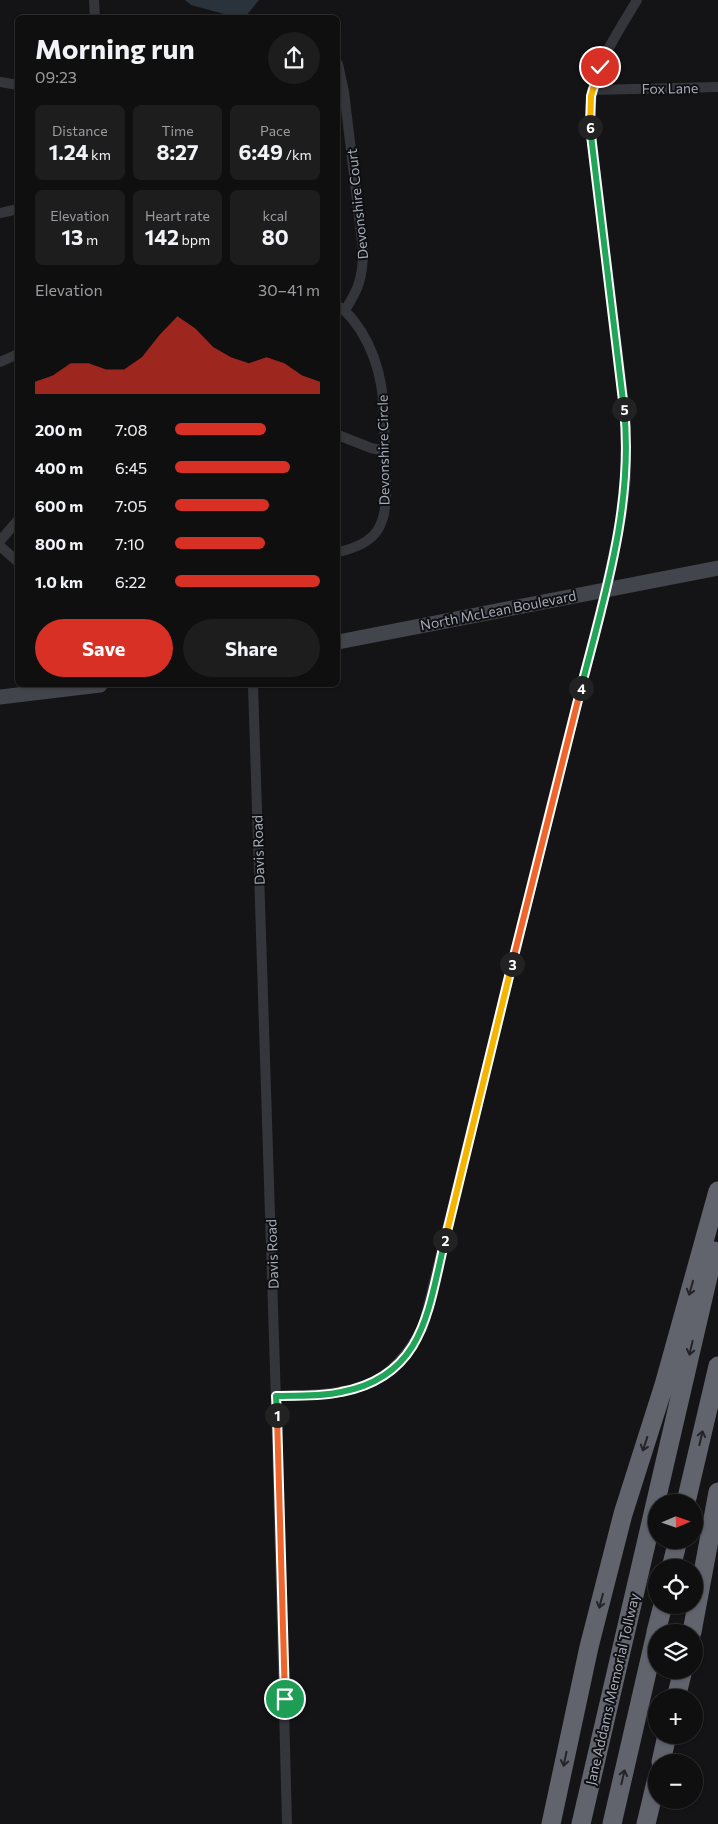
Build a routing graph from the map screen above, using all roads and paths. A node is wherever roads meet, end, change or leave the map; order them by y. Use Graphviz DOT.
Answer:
graph roads {
  1 [pos="94,0"];
  2 [pos="637,0"];
  3 [pos="95,15"];
  4 [pos="340,73"];
  5 [pos="0,82"];
  6 [pos="15,84"];
  7 [pos="718,87"];
  8 [pos="592,90"];
  9 [pos="15,210"];
  10 [pos="0,213"];
  11 [pos="341,308"];
  12 [pos="15,355"];
  13 [pos="0,362"];
  14 [pos="340,436"];
  15 [pos="385,451"];
  16 [pos="15,524"];
  17 [pos="0,541"];
  18 [pos="0,546"];
  19 [pos="340,551"];
  20 [pos="15,559"];
  21 [pos="718,568"];
  22 [pos="606,590"];
  23 [pos="340,642"];
  24 [pos="85,687"];
  25 [pos="253,687"];
  26 [pos="0,697"];
  27 [pos="718,1191"];
  28 [pos="718,1232"];
  29 [pos="718,1366"];
  30 [pos="276,1396"];
  31 [pos="718,1492"];
  32 [pos="688,1494"];
  33 [pos="693,1624"];
  34 [pos="648,1668"];
  35 [pos="650,1809"];
  36 [pos="287,1824"];
  37 [pos="551,1824"];
  38 [pos="581,1824"];
  39 [pos="612,1824"];
  40 [pos="646,1824"];
  1 -- 3 [label="street"];
  2 -- 8 [label="street"];
  4 -- 11 [label="street, Devonshire Court"];
  5 -- 6 [label="street"];
  7 -- 8 [label="street, Fox Lane"];
  8 -- 22 [label="street"];
  9 -- 10 [label="street"];
  11 -- 15 [label="street, Devonshire Circle"];
  12 -- 13 [label="street"];
  14 -- 15 [label="street"];
  15 -- 19 [label="street, Devonshire Circle"];
  16 -- 17 [label="street"];
  18 -- 20 [label="street"];
  21 -- 22 [label="main road, North McLean Boulevard"];
  22 -- 23 [label="main road, North McLean Boulevard"];
  22 -- 30 [label="street"];
  24 -- 26 [label="main road"];
  25 -- 30 [label="street, Davis Road"];
  27 -- 37 [label="highway, one-way"];
  28 -- 38 [label="highway, Jane Addams Memorial Tollway, one-way"];
  32 -- 29 [label="highway, one-way"];
  30 -- 36 [label="street, Davis Road"];
  31 -- 33 [label="highway"];
  39 -- 34 [label="highway, one-way"];
  35 -- 40 [label="highway"];
}
